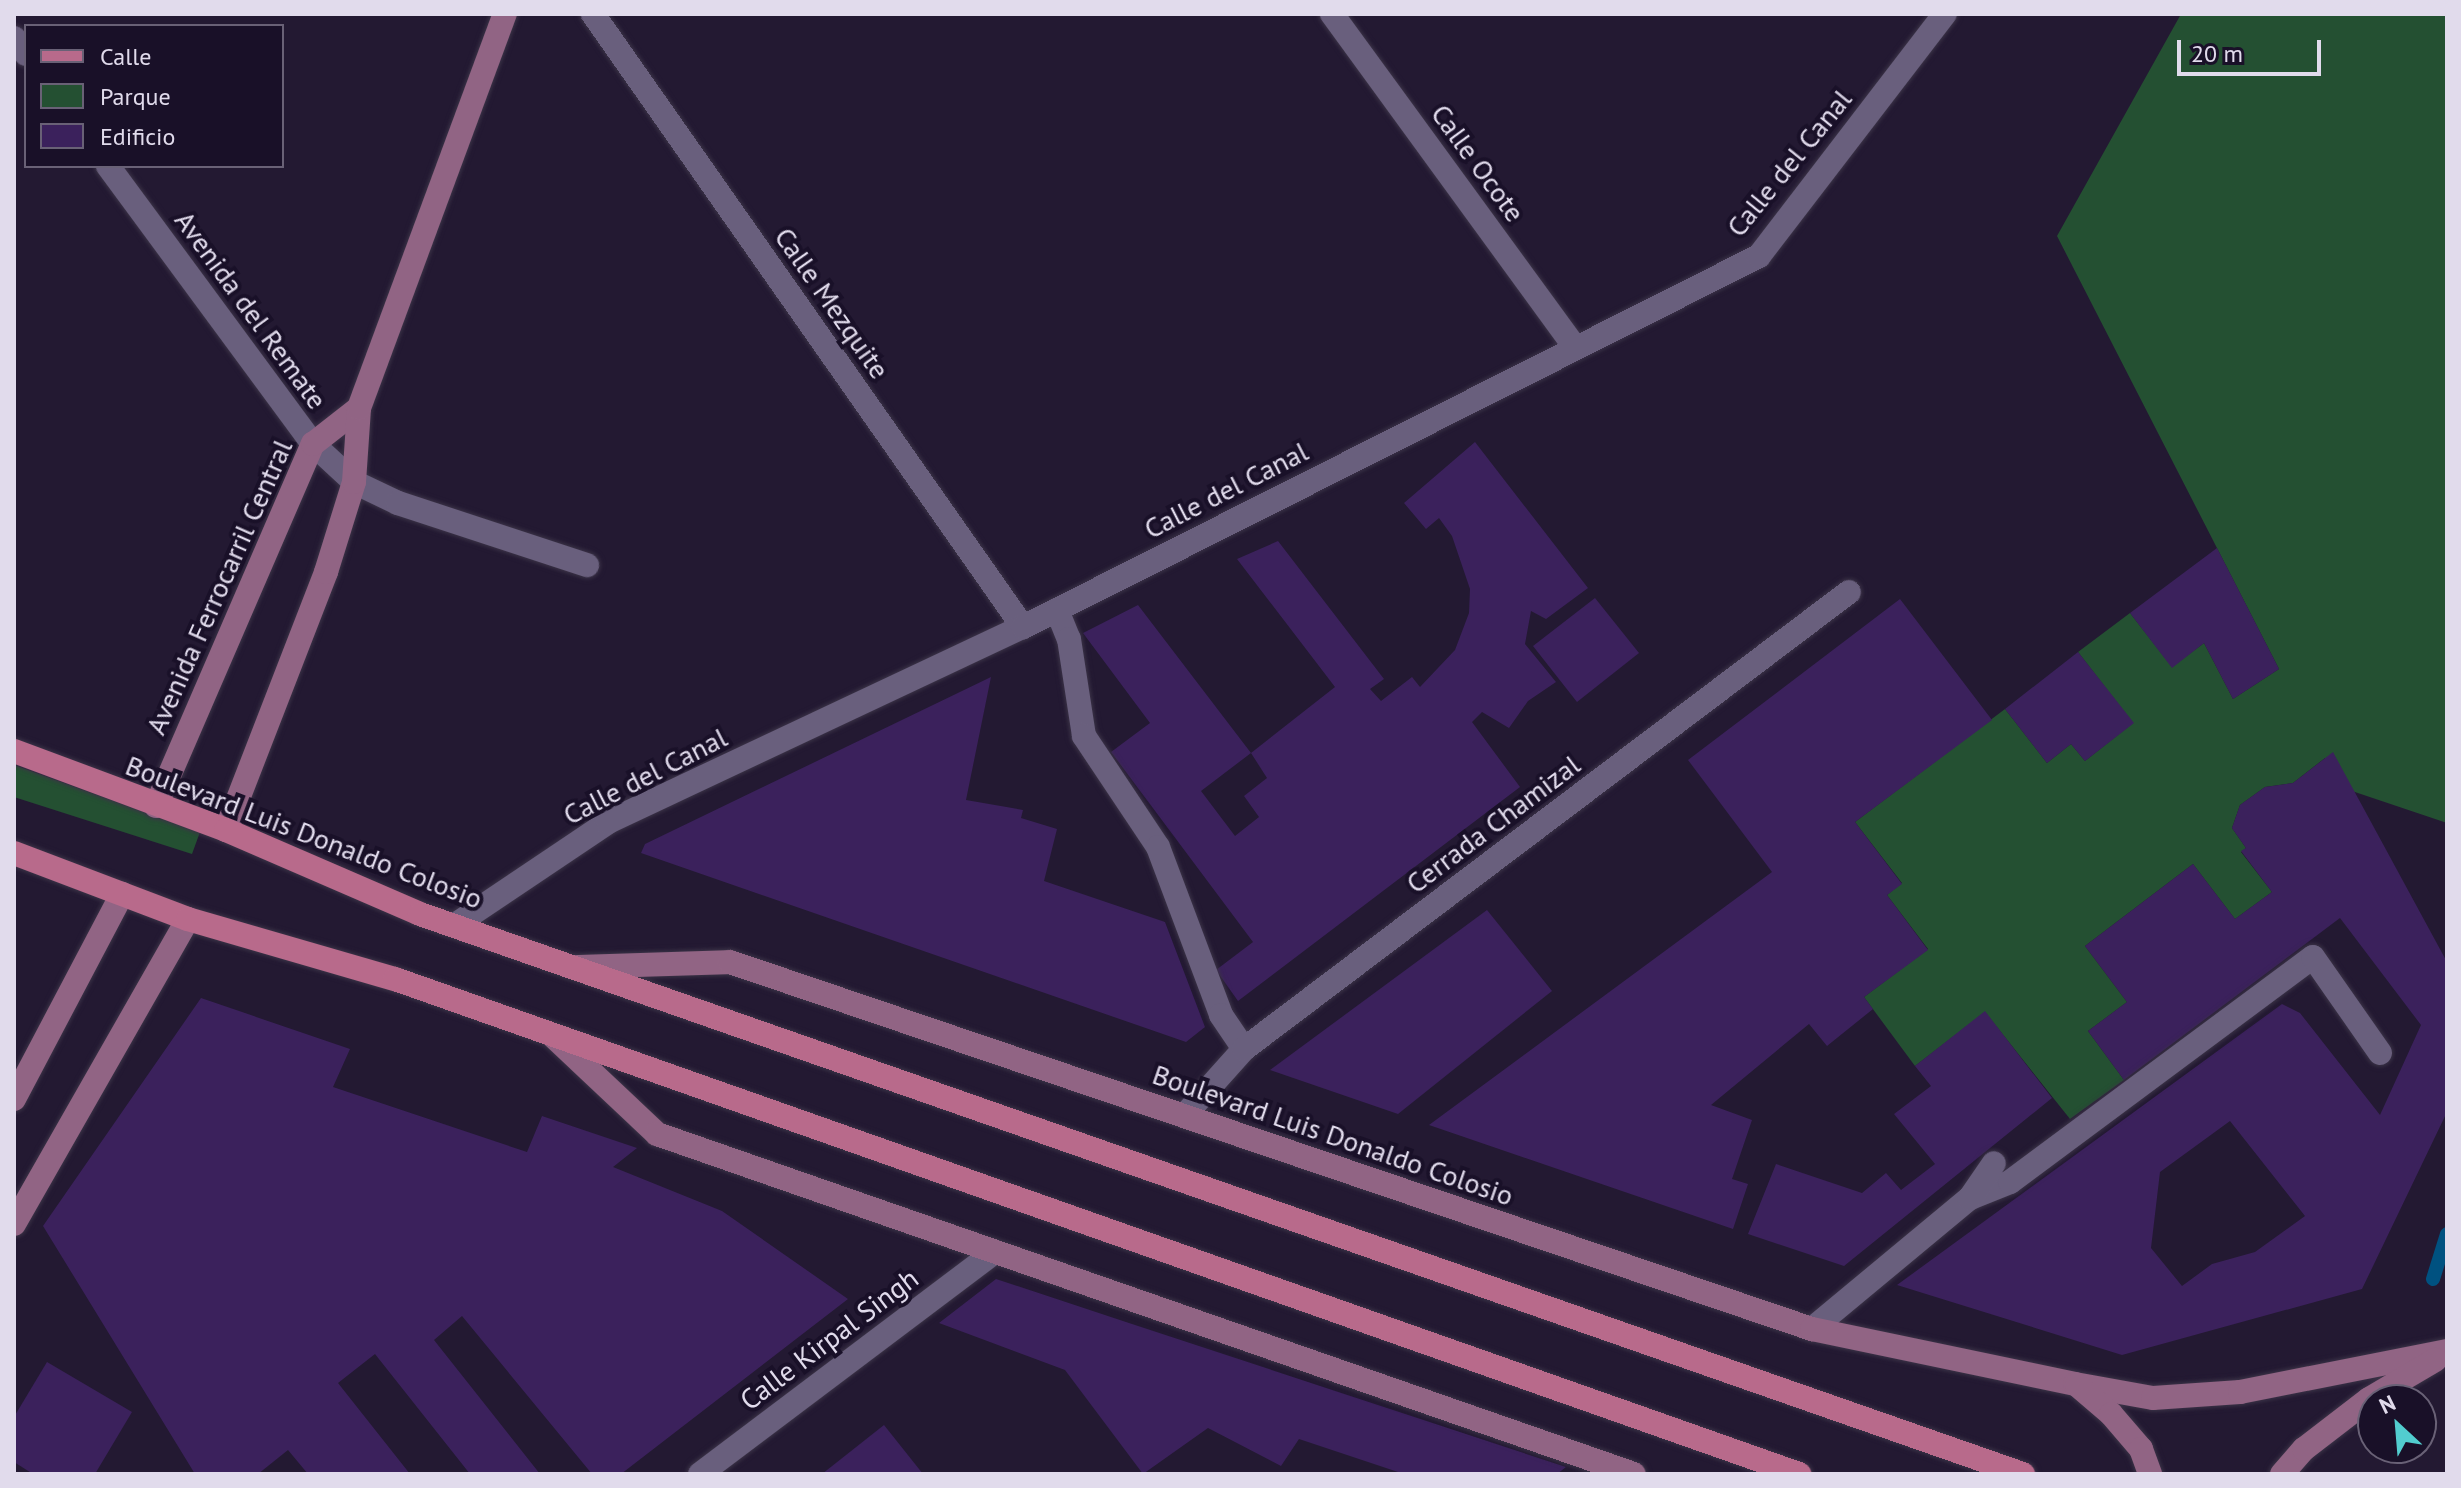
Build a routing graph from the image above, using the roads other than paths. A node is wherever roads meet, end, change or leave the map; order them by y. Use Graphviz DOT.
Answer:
graph roads {
  1 [pos="505,14"];
  2 [pos="593,14"];
  3 [pos="1332,14"];
  4 [pos="1945,14"];
  5 [pos="109,168"];
  6 [pos="1575,347"];
  7 [pos="359,408"];
  8 [pos="313,444"];
  9 [pos="354,482"];
  10 [pos="587,565"];
  11 [pos="1849,592"];
  12 [pos="1057,610"];
  13 [pos="1023,627"];
  14 [pos="14,751"];
  15 [pos="156,806"];
  16 [pos="226,830"];
  17 [pos="14,853"];
  18 [pos="122,894"];
  19 [pos="188,919"];
  20 [pos="455,925"];
  21 [pos="573,967"];
  22 [pos="553,1036"];
  23 [pos="1244,1049"];
  24 [pos="2380,1053"];
  25 [pos="14,1099"];
  26 [pos="1184,1116"];
  27 [pos="1994,1163"];
  28 [pos="1970,1198"];
  29 [pos="14,1224"];
  30 [pos="995,1252"];
  31 [pos="1812,1329"];
  32 [pos="2447,1352"];
  33 [pos="2075,1384"];
  34 [pos="700,1474"];
  35 [pos="1634,1474"];
  36 [pos="1799,1474"];
  37 [pos="2023,1474"];
  38 [pos="2150,1474"];
  39 [pos="2282,1474"];
  1 -- 7 [label="main road"];
  2 -- 13 [label="street, Calle Mezquite"];
  3 -- 6 [label="street, Calle Ocote"];
  4 -- 6 [label="street, Calle del Canal"];
  5 -- 8 [label="street, Avenida del Remate"];
  6 -- 12 [label="street, Calle del Canal"];
  7 -- 8 [label="main road, Avenida Ferrocarril Central"];
  7 -- 9 [label="main road"];
  8 -- 9 [label="street, Avenida del Remate"];
  8 -- 15 [label="main road, Avenida Ferrocarril Central"];
  9 -- 10 [label="street, Avenida del Remate"];
  9 -- 16 [label="main road"];
  11 -- 23 [label="street, Cerrada Chamizal"];
  12 -- 13 [label="street, Calle del Canal"];
  12 -- 23 [label="street"];
  13 -- 20 [label="street, Calle del Canal"];
  14 -- 15 [label="main road, Boulevard Luis Donaldo Colosio"];
  15 -- 16 [label="main road, Boulevard Luis Donaldo Colosio"];
  16 -- 20 [label="main road, Boulevard Luis Donaldo Colosio"];
  17 -- 18 [label="main road"];
  18 -- 19 [label="main road"];
  18 -- 25 [label="main road"];
  19 -- 22 [label="main road"];
  19 -- 29 [label="main road"];
  20 -- 21 [label="main road, Boulevard Luis Donaldo Colosio"];
  21 -- 26 [label="main road, Boulevard Luis Donaldo Colosio"];
  21 -- 37 [label="main road, Boulevard Luis Donaldo Colosio"];
  22 -- 30 [label="main road"];
  22 -- 36 [label="main road"];
  23 -- 26 [label="street, Cerrada Chamizal"];
  24 -- 28 [label="street"];
  26 -- 31 [label="main road, Boulevard Luis Donaldo Colosio"];
  27 -- 28 [label="street"];
  28 -- 31 [label="street"];
  30 -- 34 [label="street, Calle Kirpal Singh"];
  30 -- 35 [label="main road"];
  31 -- 33 [label="main road, Boulevard Luis Donaldo Colosio"];
  32 -- 33 [label="main road, Boulevard Luis Donaldo Colosio"];
  32 -- 39 [label="main road"];
  33 -- 38 [label="main road"];
}
